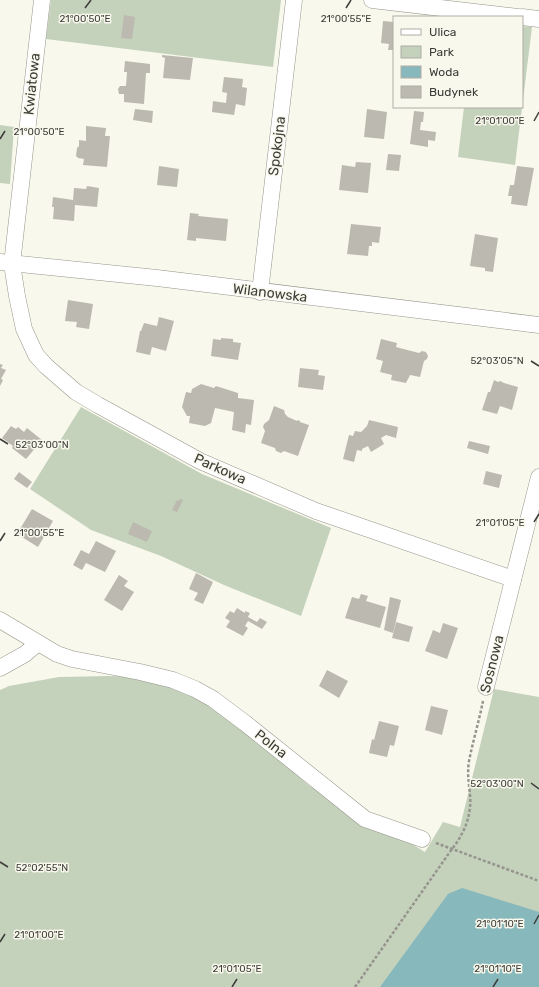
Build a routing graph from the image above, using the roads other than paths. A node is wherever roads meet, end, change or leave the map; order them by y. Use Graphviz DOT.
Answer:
graph roads {
  1 [pos="42,0"];
  2 [pos="294,0"];
  3 [pos="372,0"];
  4 [pos="509,16"];
  5 [pos="523,18"];
  6 [pos="539,20"];
  7 [pos="6,263"];
  8 [pos="260,292"];
  9 [pos="539,325"];
  10 [pos="539,477"];
  11 [pos="513,579"];
  12 [pos="0,620"];
  13 [pos="38,643"];
  14 [pos="0,668"];
  15 [pos="486,687"];
  16 [pos="422,839"];
  1 -- 7 [label="street, Kwiatowa"];
  2 -- 8 [label="street, Spokojna"];
  3 -- 4 [label="street"];
  5 -- 6 [label="street"];
  7 -- 8 [label="street, Wilanowska"];
  7 -- 11 [label="street, Parkowa"];
  8 -- 9 [label="street, Wilanowska"];
  10 -- 11 [label="street, Sosnowa"];
  11 -- 15 [label="street, Sosnowa"];
  12 -- 13 [label="street, Polna"];
  13 -- 14 [label="street"];
  13 -- 16 [label="street, Polna"];
}
